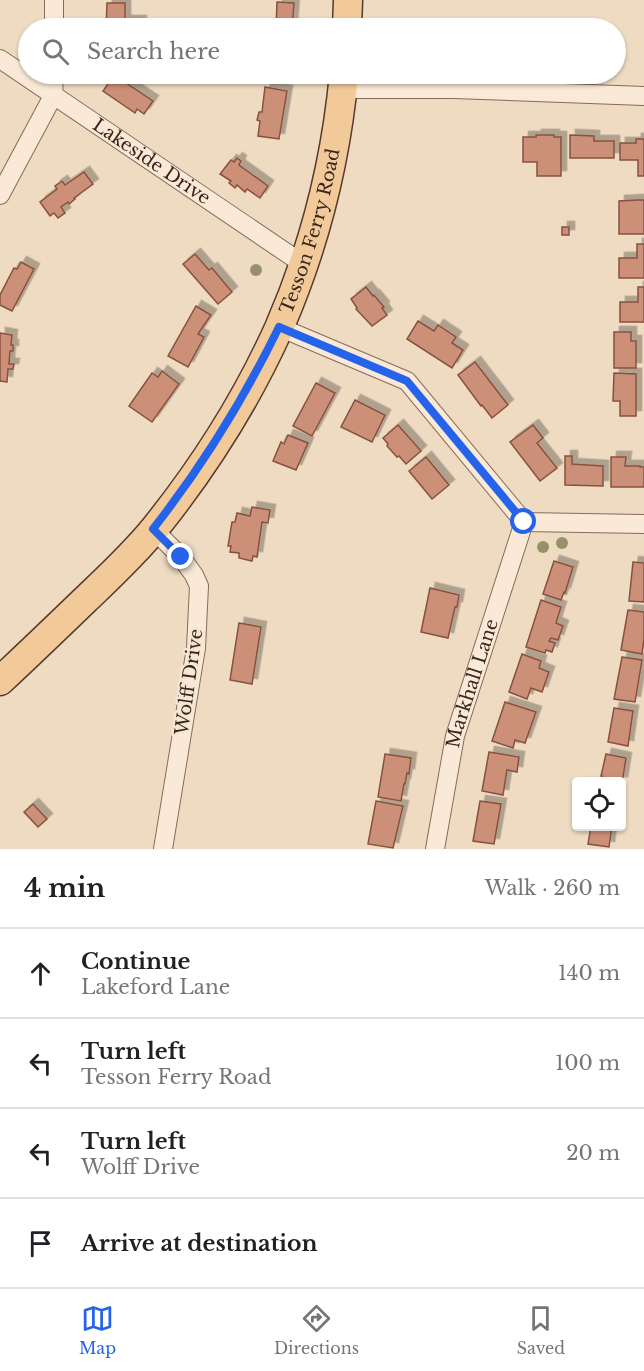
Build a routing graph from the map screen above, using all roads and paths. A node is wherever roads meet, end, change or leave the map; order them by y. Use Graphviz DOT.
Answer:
graph roads {
  1 [pos="54,0"];
  2 [pos="348,0"];
  3 [pos="54,18"];
  4 [pos="347,18"];
  5 [pos="0,59"];
  6 [pos="18,72"];
  7 [pos="36,84"];
  8 [pos="54,84"];
  9 [pos="343,84"];
  10 [pos="385,84"];
  11 [pos="53,96"];
  12 [pos="644,96"];
  13 [pos="0,195"];
  14 [pos="303,264"];
  15 [pos="279,327"];
  16 [pos="524,522"];
  17 [pos="644,524"];
  18 [pos="153,529"];
  19 [pos="0,681"];
  20 [pos="163,849"];
  21 [pos="435,849"];
  1 -- 3 [label="street"];
  2 -- 4 [label="main road"];
  5 -- 6 [label="street, Lakeside Drive"];
  7 -- 11 [label="street, Lakeside Drive"];
  8 -- 11 [label="street"];
  9 -- 14 [label="main road, Tesson Ferry Road"];
  10 -- 12 [label="street"];
  11 -- 13 [label="street"];
  11 -- 14 [label="street, Lakeside Drive"];
  14 -- 15 [label="main road, Tesson Ferry Road"];
  15 -- 16 [label="street"];
  15 -- 18 [label="main road, Tesson Ferry Road"];
  16 -- 17 [label="street"];
  16 -- 21 [label="street, Markhall Lane"];
  18 -- 19 [label="main road, Tesson Ferry Road"];
  18 -- 20 [label="street, Wolff Drive"];
}
